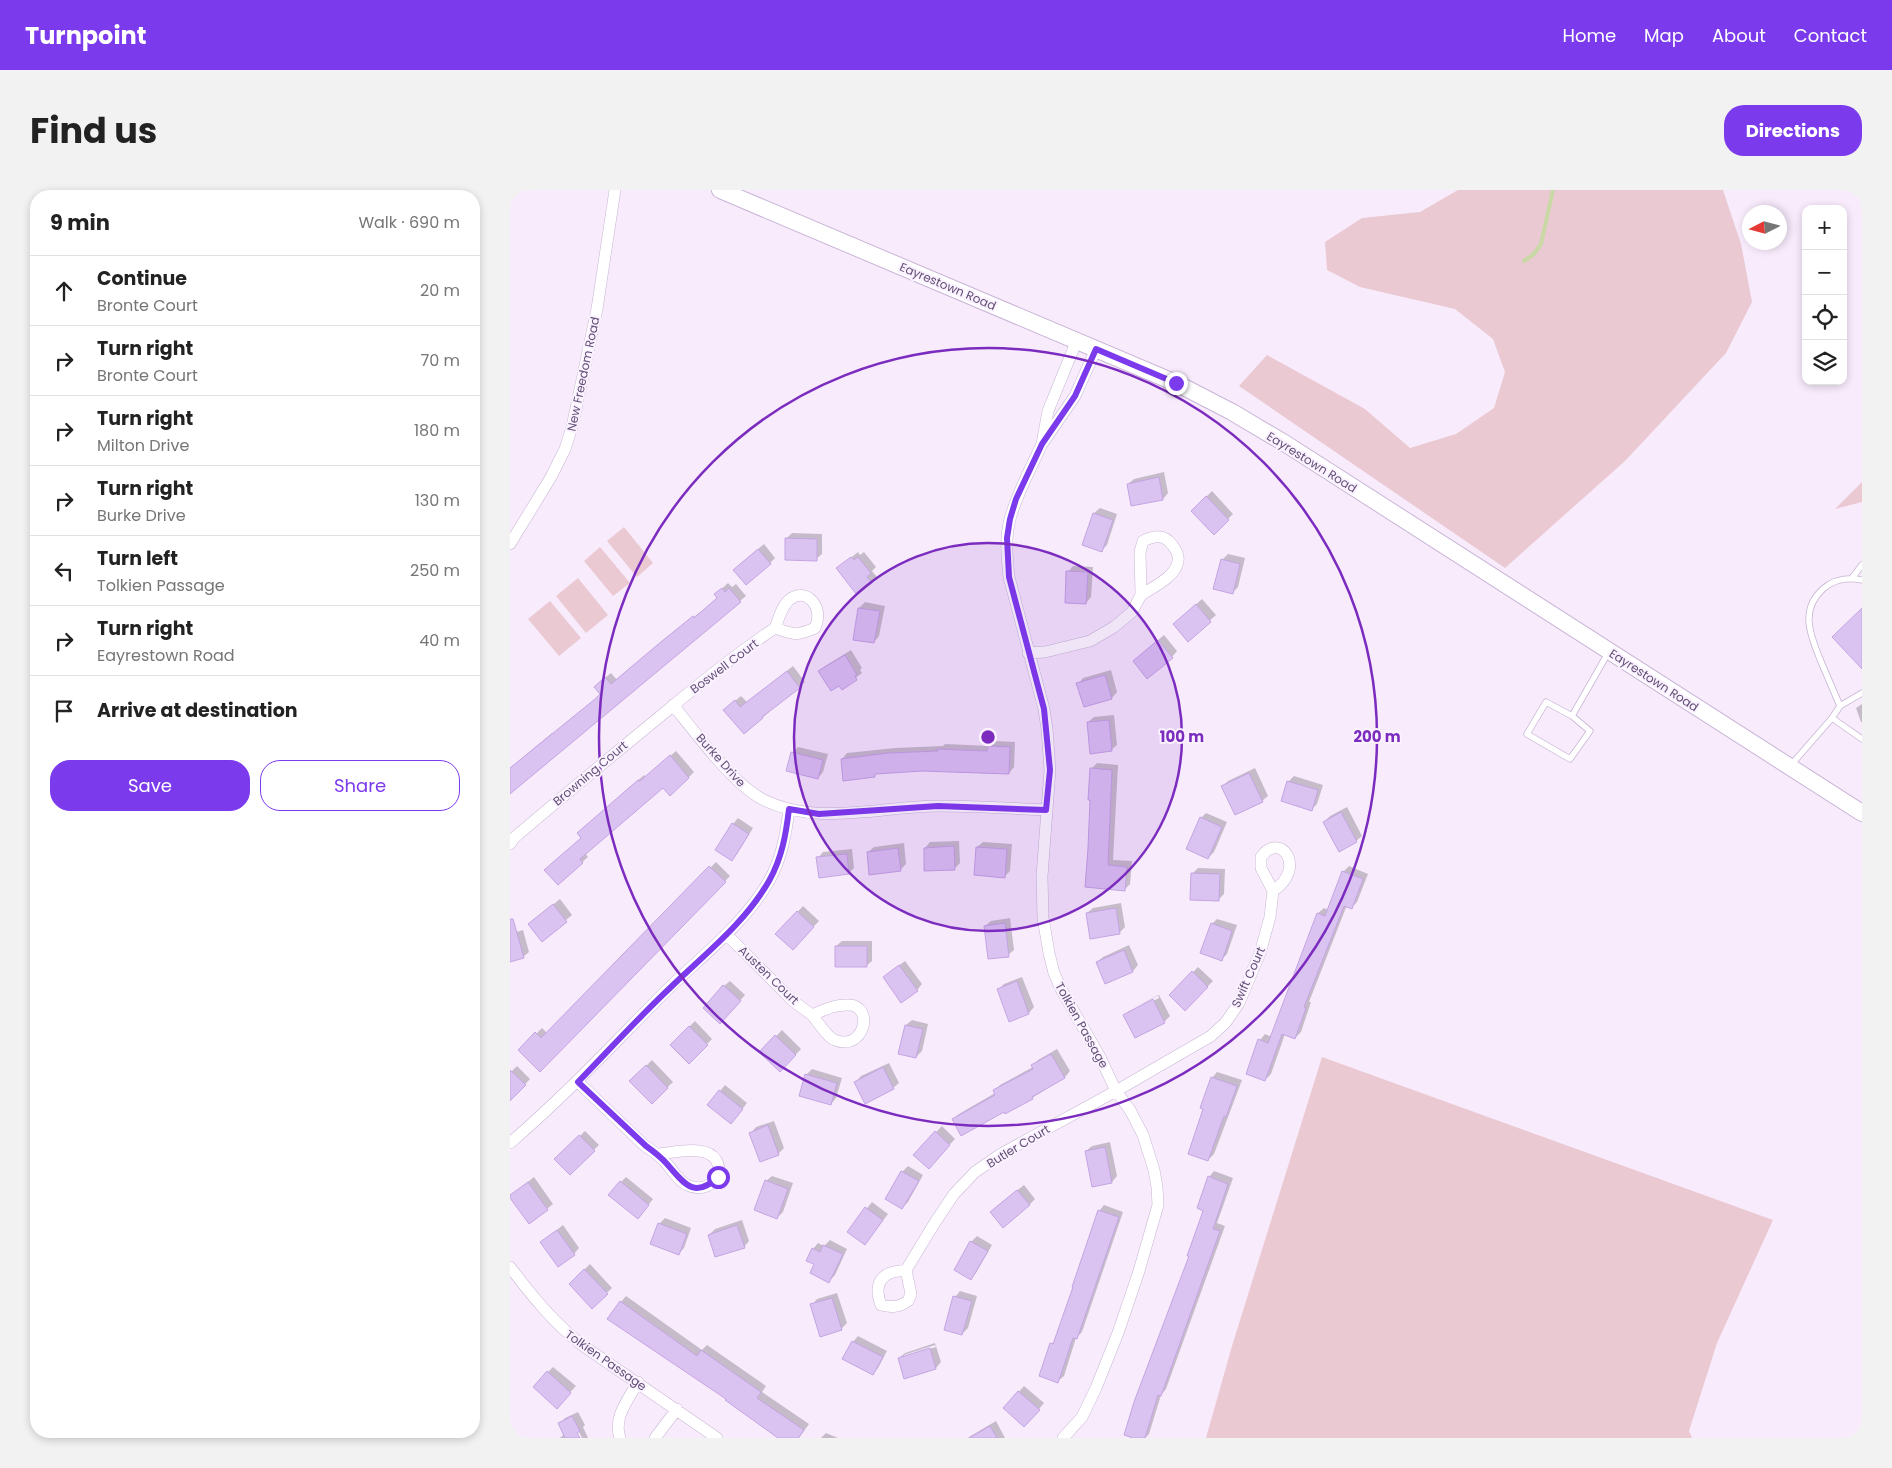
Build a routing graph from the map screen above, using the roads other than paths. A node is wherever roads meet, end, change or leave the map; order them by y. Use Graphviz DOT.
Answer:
graph roads {
  1 [pos="615,190"];
  2 [pos="720,190"];
  3 [pos="1077,340"];
  4 [pos="1096,349"];
  5 [pos="1042,444"];
  6 [pos="510,544"];
  7 [pos="1862,565"];
  8 [pos="1852,578"];
  9 [pos="1862,580"];
  10 [pos="1141,594"];
  11 [pos="775,628"];
  12 [pos="1610,651"];
  13 [pos="1028,652"];
  14 [pos="1862,693"];
  15 [pos="673,705"];
  16 [pos="1840,706"];
  17 [pos="1572,716"];
  18 [pos="1832,718"];
  19 [pos="1862,739"];
  20 [pos="1790,766"];
  21 [pos="789,809"];
  22 [pos="1046,810"];
  23 [pos="1862,813"];
  24 [pos="510,844"];
  25 [pos="1273,891"];
  26 [pos="727,934"];
  27 [pos="812,1014"];
  28 [pos="578,1082"];
  29 [pos="1116,1092"];
  30 [pos="510,1143"];
  31 [pos="657,1154"];
  32 [pos="510,1266"];
  33 [pos="906,1270"];
  34 [pos="638,1382"];
  35 [pos="677,1409"];
  36 [pos="1068,1436"];
  37 [pos="620,1438"];
  38 [pos="655,1438"];
  39 [pos="717,1438"];
  1 -- 6 [label="street, New Freedom Road"];
  2 -- 3 [label="street, Eayrestown Road"];
  3 -- 4 [label="street, Eayrestown Road"];
  3 -- 5 [label="street, Tolkien Passage"];
  4 -- 5 [label="street, Tolkien Passage"];
  4 -- 12 [label="street, Eayrestown Road"];
  5 -- 13 [label="street, Tolkien Passage"];
  7 -- 8 [label="lane"];
  8 -- 9 [label="lane"];
  8 -- 16 [label="lane"];
  10 -- 10 [label="street"];
  10 -- 13 [label="street"];
  11 -- 15 [label="street, Boswell Court"];
  12 -- 17 [label="lane"];
  12 -- 20 [label="street, Eayrestown Road"];
  13 -- 22 [label="street, Tolkien Passage"];
  14 -- 16 [label="lane"];
  15 -- 21 [label="street, Burke Drive"];
  15 -- 24 [label="street, Browning Court"];
  16 -- 18 [label="lane"];
  17 -- 17 [label="lane"];
  18 -- 19 [label="lane"];
  18 -- 20 [label="lane"];
  20 -- 23 [label="street, Eayrestown Road"];
  21 -- 22 [label="street, Burke Drive"];
  21 -- 26 [label="street"];
  22 -- 29 [label="street, Tolkien Passage"];
  25 -- 29 [label="street, Swift Court"];
  26 -- 27 [label="street, Austen Court"];
  26 -- 28 [label="street"];
  28 -- 30 [label="street"];
  28 -- 31 [label="street"];
  29 -- 33 [label="street, Butler Court"];
  29 -- 36 [label="street, Tolkien Passage"];
  31 -- 31 [label="street"];
  32 -- 34 [label="street, Tolkien Passage"];
  34 -- 35 [label="street, Tolkien Passage"];
  34 -- 37 [label="street"];
  35 -- 38 [label="street"];
  35 -- 39 [label="street, Tolkien Passage"];
}
